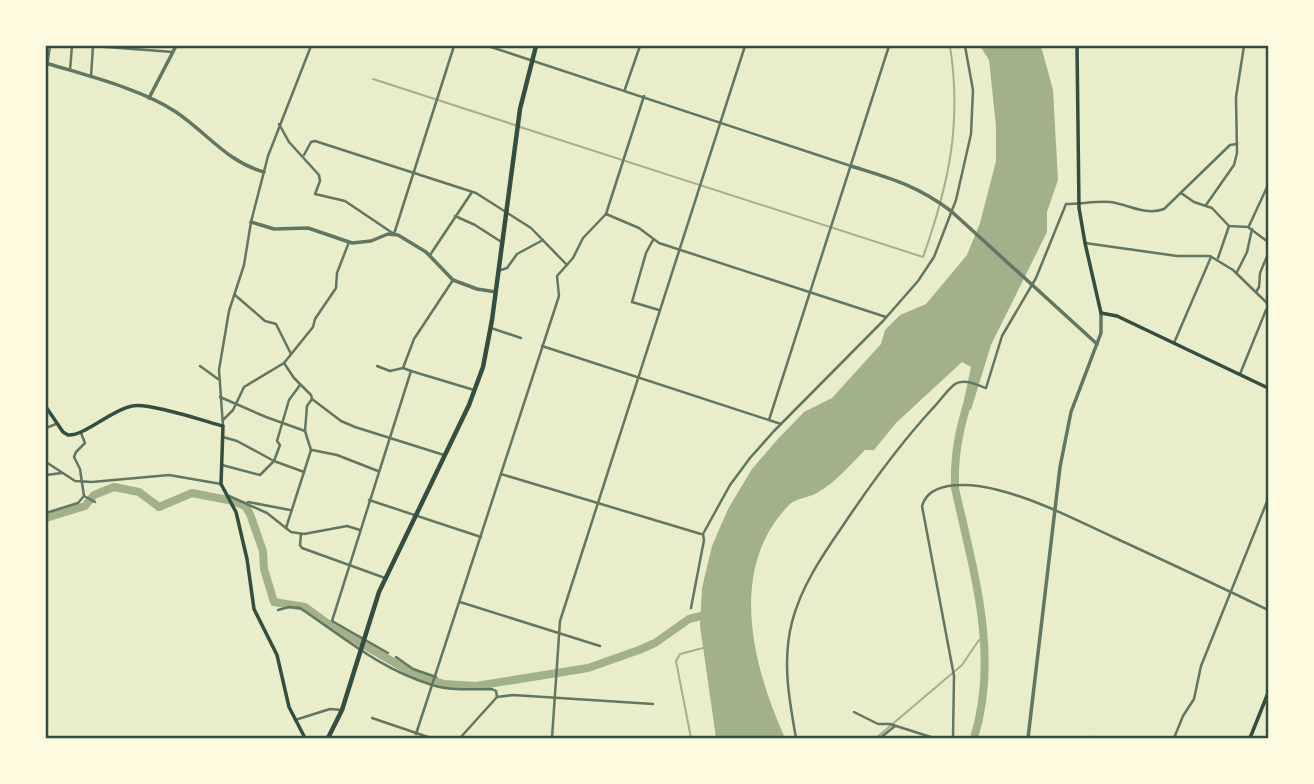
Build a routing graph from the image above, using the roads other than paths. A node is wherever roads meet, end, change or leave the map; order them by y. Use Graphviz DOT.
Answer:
graph roads {
  1 [pos="50,46"];
  2 [pos="72,46"];
  3 [pos="93,46"];
  4 [pos="176,46"];
  5 [pos="312,46"];
  6 [pos="454,46"];
  7 [pos="488,46"];
  8 [pos="536,46"];
  9 [pos="639,46"];
  10 [pos="745,46"];
  11 [pos="889,46"];
  12 [pos="965,46"];
  13 [pos="1077,46"];
  14 [pos="1244,46"];
  15 [pos="173,52"];
  16 [pos="532,60"];
  17 [pos="47,64"];
  18 [pos="69,71"];
  19 [pos="46,73"];
  20 [pos="90,77"];
  21 [pos="625,89"];
  22 [pos="644,96"];
  23 [pos="149,99"];
  24 [pos="720,123"];
  25 [pos="279,124"];
  26 [pos="1237,144"];
  27 [pos="303,156"];
  28 [pos="851,166"];
  29 [pos="264,172"];
  30 [pos="413,173"];
  31 [pos="1269,185"];
  32 [pos="472,192"];
  33 [pos="1181,193"];
  34 [pos="1079,204"];
  35 [pos="1206,205"];
  36 [pos="951,211"];
  37 [pos="506,213"];
  38 [pos="606,214"];
  39 [pos="455,216"];
  40 [pos="251,222"];
  41 [pos="1230,226"];
  42 [pos="1250,228"];
  43 [pos="394,233"];
  44 [pos="543,240"];
  45 [pos="653,240"];
  46 [pos="349,242"];
  47 [pos="1269,242"];
  48 [pos="502,243"];
  49 [pos="1085,243"];
  50 [pos="679,250"];
  51 [pos="1269,254"];
  52 [pos="430,255"];
  53 [pos="1211,257"];
  54 [pos="1216,260"];
  55 [pos="567,265"];
  56 [pos="498,271"];
  57 [pos="1236,273"];
  58 [pos="453,280"];
  59 [pos="1032,286"];
  60 [pos="496,292"];
  61 [pos="809,292"];
  62 [pos="1256,292"];
  63 [pos="234,294"];
  64 [pos="1269,304"];
  65 [pos="659,310"];
  66 [pos="1266,310"];
  67 [pos="1101,313"];
  68 [pos="886,317"];
  69 [pos="491,328"];
  70 [pos="521,338"];
  71 [pos="1174,343"];
  72 [pos="1097,344"];
  73 [pos="542,346"];
  74 [pos="291,354"];
  75 [pos="284,363"];
  76 [pos="200,366"];
  77 [pos="377,366"];
  78 [pos="403,368"];
  79 [pos="411,371"];
  80 [pos="1240,374"];
  81 [pos="638,377"];
  82 [pos="218,379"];
  83 [pos="300,385"];
  84 [pos="1269,388"];
  85 [pos="474,390"];
  86 [pos="220,397"];
  87 [pos="312,399"];
  88 [pos="236,404"];
  89 [pos="46,407"];
  90 [pos="223,420"];
  91 [pos="769,420"];
  92 [pos="283,423"];
  93 [pos="56,424"];
  94 [pos="781,424"];
  95 [pos="223,426"];
  96 [pos="46,428"];
  97 [pos="305,430"];
  98 [pos="81,433"];
  99 [pos="223,437"];
  100 [pos="390,438"];
  101 [pos="311,450"];
  102 [pos="444,456"];
  103 [pos="274,461"];
  104 [pos="46,462"];
  105 [pos="222,465"];
  106 [pos="378,471"];
  107 [pos="62,472"];
  108 [pos="304,472"];
  109 [pos="501,474"];
  110 [pos="46,475"];
  111 [pos="83,482"];
  112 [pos="221,484"];
  113 [pos="84,496"];
  114 [pos="230,498"];
  115 [pos="1269,499"];
  116 [pos="369,500"];
  117 [pos="95,502"];
  118 [pos="245,502"];
  119 [pos="597,504"];
  120 [pos="290,510"];
  121 [pos="1056,512"];
  122 [pos="46,513"];
  123 [pos="416,514"];
  124 [pos="286,528"];
  125 [pos="360,530"];
  126 [pos="301,534"];
  127 [pos="703,534"];
  128 [pos="481,537"];
  129 [pos="348,566"];
  130 [pos="385,578"];
  131 [pos="1231,592"];
  132 [pos="460,602"];
  133 [pos="691,608"];
  134 [pos="278,610"];
  135 [pos="1269,610"];
  136 [pos="559,634"];
  137 [pos="364,639"];
  138 [pos="600,646"];
  139 [pos="360,652"];
  140 [pos="388,653"];
  141 [pos="396,657"];
  142 [pos="436,677"];
  143 [pos="433,686"];
  144 [pos="1269,693"];
  145 [pos="497,697"];
  146 [pos="555,698"];
  147 [pos="653,704"];
  148 [pos="342,710"];
  149 [pos="854,712"];
  150 [pos="372,718"];
  151 [pos="295,720"];
  152 [pos="895,726"];
  153 [pos="416,734"];
  154 [pos="306,738"];
  155 [pos="328,738"];
  156 [pos="431,738"];
  157 [pos="460,738"];
  158 [pos="552,738"];
  159 [pos="796,738"];
  160 [pos="880,738"];
  161 [pos="934,738"];
  162 [pos="953,738"];
  163 [pos="1028,738"];
  164 [pos="1174,738"];
  165 [pos="1250,738"];
  1 -- 17 [label="street"];
  2 -- 18 [label="street"];
  3 -- 15 [label="street"];
  3 -- 20 [label="street"];
  4 -- 15 [label="street"];
  5 -- 25 [label="street"];
  6 -- 30 [label="street"];
  7 -- 16 [label="street"];
  8 -- 16 [label="main road"];
  9 -- 21 [label="street"];
  10 -- 24 [label="street"];
  11 -- 28 [label="street"];
  12 -- 36 [label="street"];
  13 -- 34 [label="main road"];
  14 -- 26 [label="street"];
  15 -- 23 [label="street"];
  16 -- 21 [label="street"];
  16 -- 37 [label="main road"];
  17 -- 18 [label="street"];
  17 -- 19 [label="street"];
  18 -- 20 [label="street"];
  20 -- 23 [label="street"];
  21 -- 22 [label="street"];
  22 -- 24 [label="street"];
  22 -- 38 [label="street"];
  23 -- 29 [label="street"];
  24 -- 28 [label="street"];
  24 -- 50 [label="street"];
  25 -- 27 [label="street"];
  25 -- 29 [label="street"];
  26 -- 33 [label="street"];
  26 -- 35 [label="street"];
  27 -- 30 [label="street"];
  27 -- 43 [label="street"];
  28 -- 36 [label="street"];
  28 -- 61 [label="street"];
  29 -- 40 [label="street"];
  30 -- 32 [label="street"];
  30 -- 43 [label="street"];
  31 -- 42 [label="street"];
  32 -- 37 [label="street"];
  32 -- 39 [label="street"];
  33 -- 34 [label="street"];
  33 -- 35 [label="street"];
  34 -- 49 [label="main road"];
  34 -- 59 [label="street"];
  35 -- 41 [label="street"];
  36 -- 59 [label="street"];
  36 -- 68 [label="street"];
  37 -- 44 [label="street"];
  37 -- 48 [label="main road"];
  38 -- 45 [label="street"];
  38 -- 55 [label="street"];
  39 -- 48 [label="street"];
  39 -- 52 [label="street"];
  40 -- 46 [label="street"];
  40 -- 63 [label="street"];
  41 -- 42 [label="street"];
  41 -- 54 [label="street"];
  42 -- 47 [label="street"];
  42 -- 57 [label="street"];
  43 -- 46 [label="street"];
  43 -- 52 [label="street"];
  44 -- 55 [label="street"];
  44 -- 56 [label="street"];
  45 -- 50 [label="street"];
  45 -- 65 [label="street"];
  46 -- 74 [label="street"];
  48 -- 56 [label="main road"];
  49 -- 53 [label="street"];
  49 -- 67 [label="main road"];
  50 -- 61 [label="street"];
  50 -- 65 [label="street"];
  51 -- 62 [label="street"];
  52 -- 58 [label="street"];
  53 -- 54 [label="street"];
  53 -- 71 [label="street"];
  54 -- 57 [label="street"];
  55 -- 73 [label="street"];
  56 -- 60 [label="main road"];
  57 -- 62 [label="street"];
  58 -- 60 [label="street"];
  58 -- 78 [label="street"];
  59 -- 72 [label="street"];
  59 -- 159 [label="street"];
  60 -- 69 [label="main road"];
  61 -- 68 [label="street"];
  61 -- 91 [label="street"];
  62 -- 64 [label="street"];
  63 -- 74 [label="street"];
  63 -- 82 [label="street"];
  65 -- 81 [label="street"];
  66 -- 80 [label="street"];
  67 -- 71 [label="main road"];
  67 -- 72 [label="street"];
  68 -- 94 [label="street"];
  69 -- 70 [label="street"];
  69 -- 85 [label="main road"];
  71 -- 80 [label="main road"];
  72 -- 121 [label="street"];
  73 -- 81 [label="street"];
  73 -- 109 [label="street"];
  74 -- 75 [label="street"];
  75 -- 83 [label="street"];
  75 -- 88 [label="street"];
  76 -- 82 [label="street"];
  77 -- 78 [label="street"];
  78 -- 79 [label="street"];
  79 -- 85 [label="street"];
  79 -- 100 [label="street"];
  80 -- 84 [label="main road"];
  81 -- 91 [label="street"];
  81 -- 119 [label="street"];
  82 -- 86 [label="street"];
  83 -- 87 [label="street"];
  83 -- 92 [label="street"];
  85 -- 102 [label="main road"];
  86 -- 88 [label="street"];
  86 -- 90 [label="street"];
  87 -- 97 [label="street"];
  87 -- 100 [label="street"];
  88 -- 90 [label="street"];
  88 -- 92 [label="street"];
  89 -- 93 [label="main road"];
  90 -- 95 [label="street"];
  91 -- 94 [label="street"];
  92 -- 97 [label="street"];
  92 -- 103 [label="street"];
  93 -- 96 [label="street"];
  93 -- 98 [label="main road"];
  94 -- 127 [label="street"];
  95 -- 98 [label="main road"];
  95 -- 99 [label="main road"];
  97 -- 101 [label="street"];
  98 -- 111 [label="street"];
  99 -- 103 [label="street"];
  99 -- 105 [label="main road"];
  100 -- 102 [label="street"];
  100 -- 106 [label="street"];
  101 -- 106 [label="street"];
  101 -- 108 [label="street"];
  102 -- 123 [label="main road"];
  103 -- 105 [label="street"];
  103 -- 108 [label="street"];
  104 -- 107 [label="street"];
  105 -- 112 [label="main road"];
  106 -- 116 [label="street"];
  107 -- 110 [label="street"];
  107 -- 111 [label="street"];
  108 -- 120 [label="street"];
  109 -- 119 [label="street"];
  109 -- 128 [label="street"];
  111 -- 112 [label="street"];
  111 -- 113 [label="street"];
  112 -- 114 [label="main road"];
  113 -- 117 [label="street"];
  113 -- 122 [label="street"];
  114 -- 118 [label="street"];
  114 -- 151 [label="main road"];
  115 -- 131 [label="street"];
  116 -- 123 [label="street"];
  116 -- 125 [label="street"];
  118 -- 120 [label="street"];
  118 -- 124 [label="street"];
  119 -- 127 [label="street"];
  119 -- 136 [label="street"];
  120 -- 124 [label="street"];
  121 -- 131 [label="street"];
  121 -- 162 [label="street"];
  121 -- 163 [label="street"];
  123 -- 128 [label="street"];
  123 -- 130 [label="main road"];
  124 -- 126 [label="street"];
  125 -- 126 [label="street"];
  125 -- 129 [label="street"];
  126 -- 129 [label="street"];
  127 -- 133 [label="street"];
  128 -- 132 [label="street"];
  129 -- 130 [label="street"];
  129 -- 137 [label="street"];
  130 -- 137 [label="main road"];
  131 -- 135 [label="street"];
  131 -- 164 [label="street"];
  132 -- 136 [label="street"];
  132 -- 142 [label="street"];
  134 -- 139 [label="street"];
  136 -- 138 [label="street"];
  136 -- 146 [label="street"];
  137 -- 139 [label="main road"];
  137 -- 140 [label="street"];
  139 -- 143 [label="street"];
  139 -- 148 [label="main road"];
  141 -- 142 [label="street"];
  142 -- 143 [label="street"];
  143 -- 145 [label="street"];
  143 -- 153 [label="street"];
  144 -- 165 [label="main road"];
  145 -- 146 [label="street"];
  145 -- 157 [label="street"];
  146 -- 147 [label="street"];
  146 -- 158 [label="street"];
  148 -- 151 [label="street"];
  148 -- 155 [label="main road"];
  149 -- 152 [label="street"];
  150 -- 153 [label="street"];
  151 -- 154 [label="main road"];
  152 -- 160 [label="street"];
  152 -- 161 [label="street"];
  153 -- 156 [label="street"];
}
